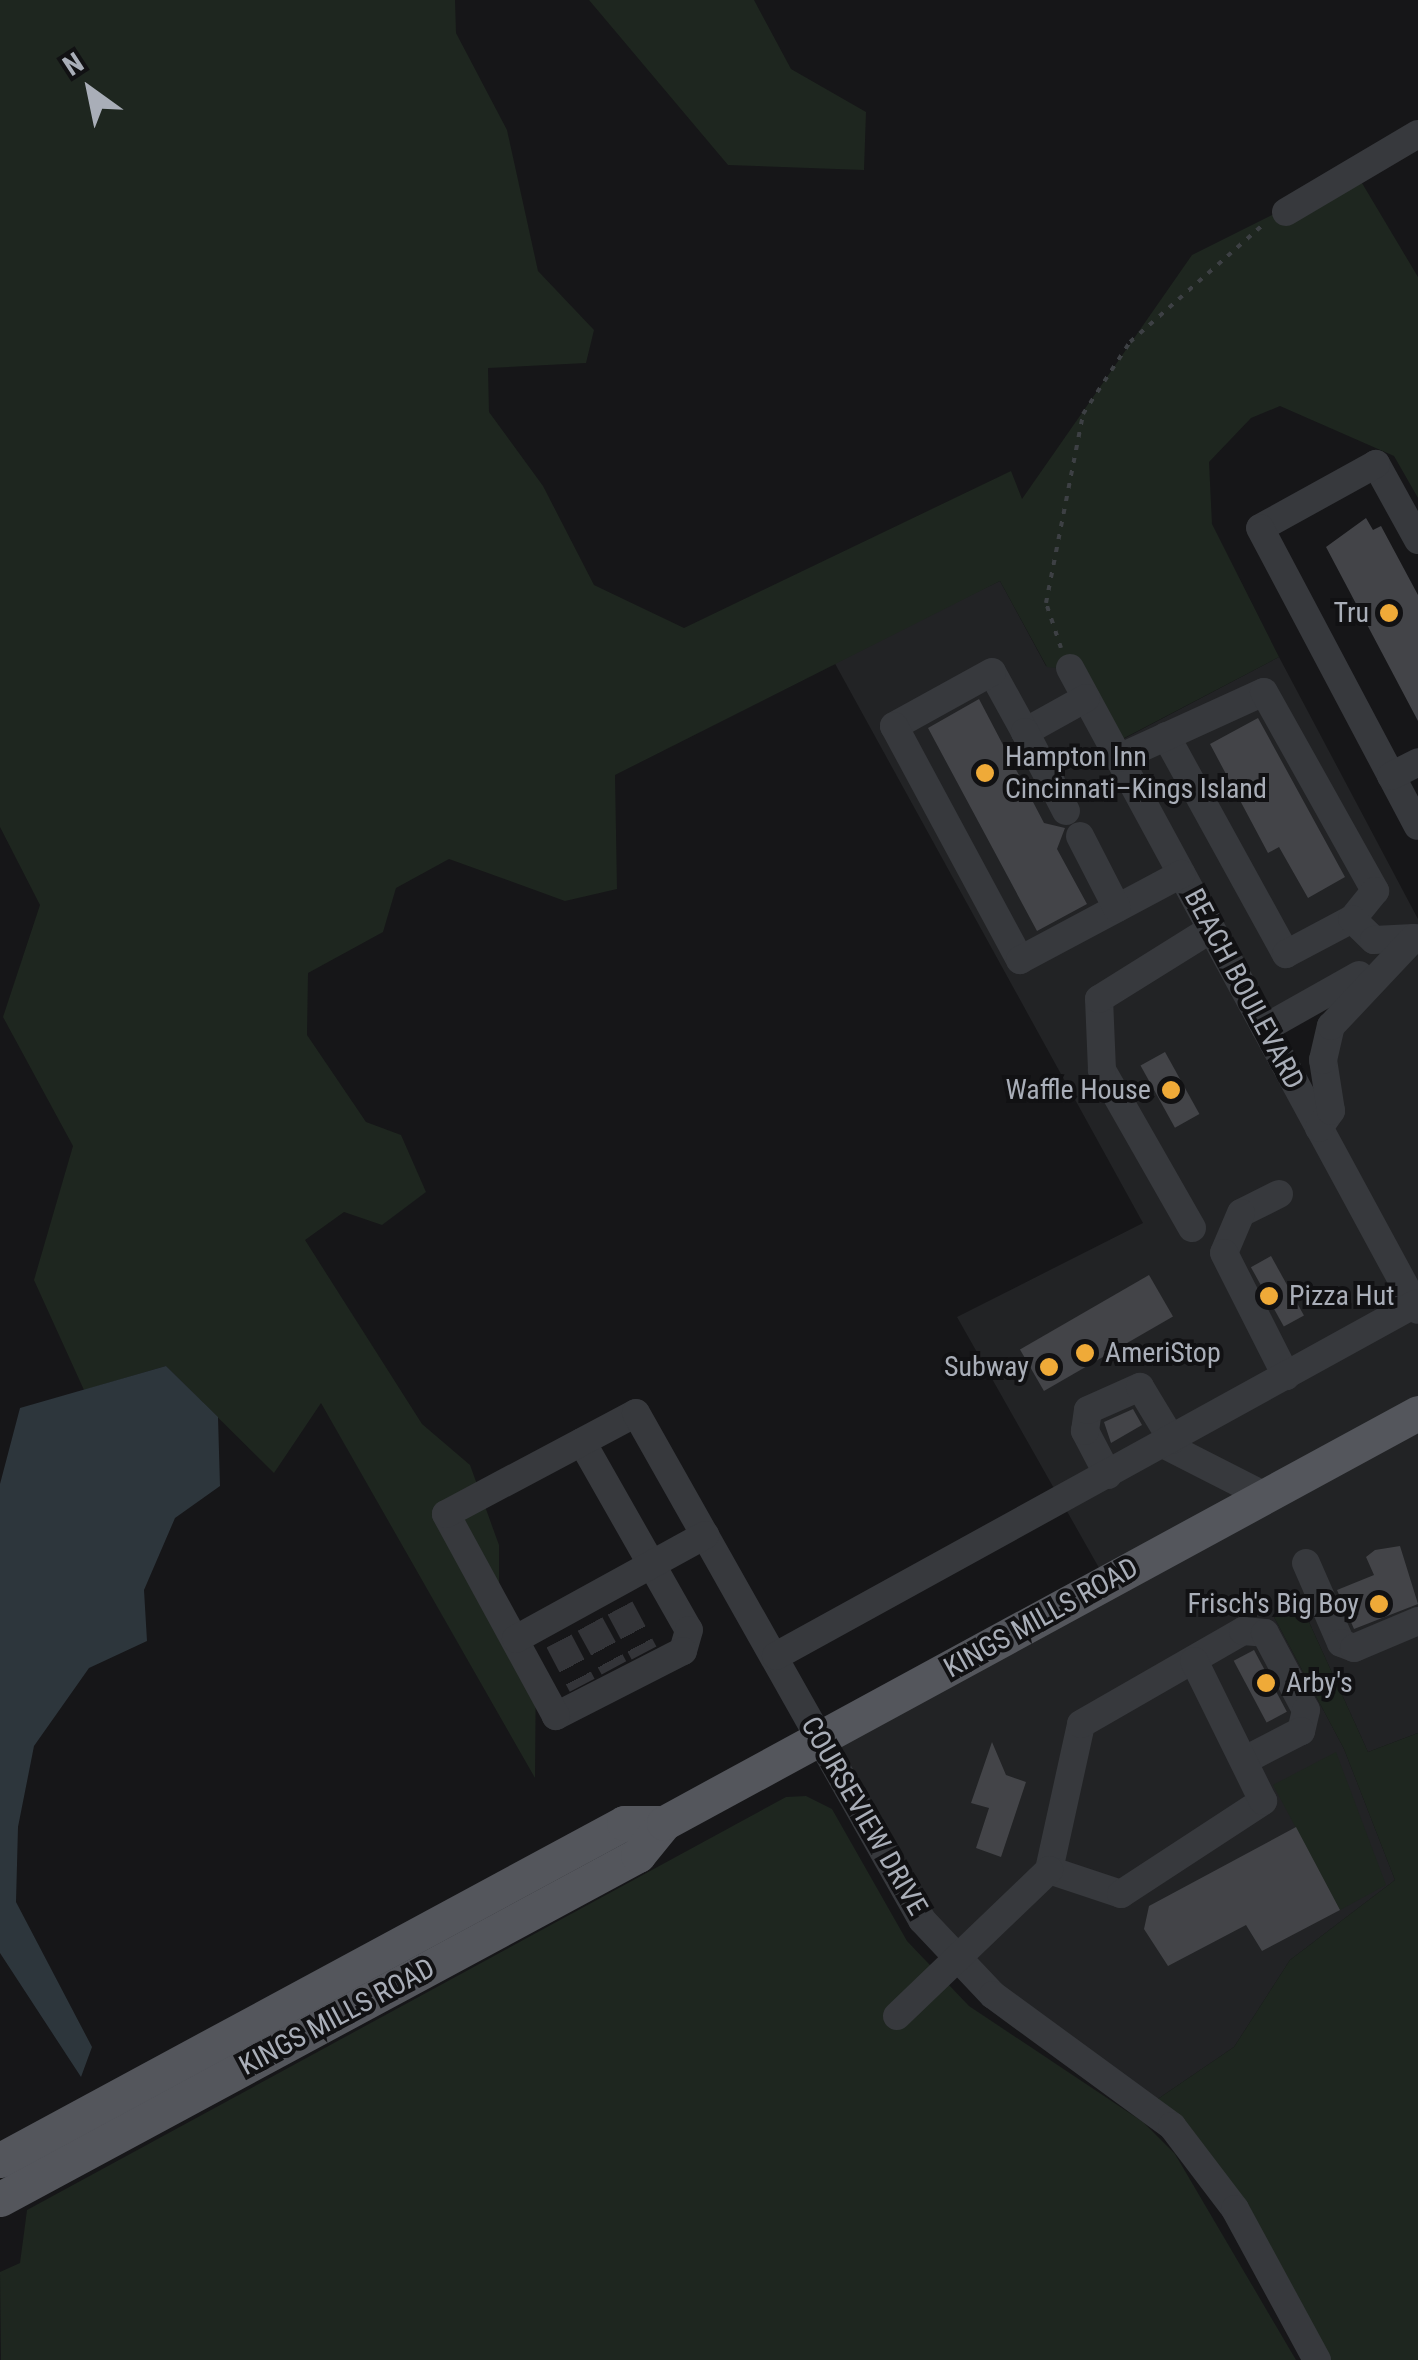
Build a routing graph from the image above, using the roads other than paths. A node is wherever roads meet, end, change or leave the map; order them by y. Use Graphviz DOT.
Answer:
graph roads {
  1 [pos="1418,134"];
  2 [pos="1286,212"];
  3 [pos="1418,540"];
  4 [pos="1070,668"];
  5 [pos="1086,698"];
  6 [pos="1025,732"];
  7 [pos="1166,736"];
  8 [pos="1119,758"];
  9 [pos="1418,762"];
  10 [pos="1392,776"];
  11 [pos="1066,810"];
  12 [pos="1418,826"];
  13 [pos="1080,836"];
  14 [pos="1182,874"];
  15 [pos="1117,908"];
  16 [pos="1352,919"];
  17 [pos="1211,929"];
  18 [pos="1416,936"];
  19 [pos="1265,1028"];
  20 [pos="1320,1128"];
  21 [pos="1279,1194"];
  22 [pos="1192,1228"];
  23 [pos="1416,1307"];
  24 [pos="1286,1376"];
  25 [pos="1418,1413"];
  26 [pos="582,1442"];
  27 [pos="1167,1442"];
  28 [pos="1108,1475"];
  29 [pos="1266,1496"];
  30 [pos="705,1535"];
  31 [pos="1306,1563"];
  32 [pos="652,1566"];
  33 [pos="1418,1621"];
  34 [pos="516,1639"];
  35 [pos="776,1656"];
  36 [pos="1194,1661"];
  37 [pos="820,1738"];
  38 [pos="1249,1767"];
  39 [pos="664,1823"];
  40 [pos="1048,1870"];
  41 [pos="955,1960"];
  42 [pos="897,2016"];
  43 [pos="0,2160"];
  44 [pos="0,2200"];
  45 [pos="1317,2360"];
  1 -- 2 [label="street"];
  3 -- 10 [label="street"];
  4 -- 5 [label="street, BEACH BOULEVARD"];
  5 -- 6 [label="street"];
  5 -- 8 [label="street, BEACH BOULEVARD"];
  6 -- 11 [label="street"];
  6 -- 15 [label="street"];
  7 -- 8 [label="street"];
  7 -- 16 [label="street"];
  7 -- 16 [label="street"];
  8 -- 14 [label="street, BEACH BOULEVARD"];
  9 -- 10 [label="street"];
  10 -- 12 [label="street"];
  13 -- 15 [label="street"];
  14 -- 15 [label="street"];
  14 -- 17 [label="street, BEACH BOULEVARD"];
  16 -- 18 [label="street"];
  17 -- 19 [label="street, BEACH BOULEVARD"];
  17 -- 22 [label="street"];
  18 -- 19 [label="street"];
  18 -- 20 [label="street"];
  19 -- 20 [label="street, BEACH BOULEVARD"];
  20 -- 23 [label="street, BEACH BOULEVARD"];
  21 -- 24 [label="street"];
  23 -- 24 [label="street"];
  24 -- 27 [label="street"];
  25 -- 29 [label="main road, KINGS MILLS ROAD"];
  26 -- 30 [label="street, COURSEVIEW DRIVE"];
  26 -- 32 [label="street"];
  26 -- 34 [label="street"];
  27 -- 28 [label="street"];
  27 -- 28 [label="street"];
  27 -- 29 [label="street"];
  28 -- 35 [label="street"];
  29 -- 37 [label="main road, KINGS MILLS ROAD"];
  30 -- 32 [label="street"];
  30 -- 35 [label="street, COURSEVIEW DRIVE"];
  31 -- 33 [label="street"];
  32 -- 34 [label="street"];
  32 -- 34 [label="street"];
  35 -- 37 [label="street, COURSEVIEW DRIVE"];
  36 -- 38 [label="street"];
  36 -- 38 [label="street"];
  36 -- 40 [label="street"];
  37 -- 39 [label="main road, KINGS MILLS ROAD"];
  37 -- 41 [label="street, COURSEVIEW DRIVE"];
  38 -- 40 [label="street"];
  39 -- 43 [label="main road, KINGS MILLS ROAD"];
  39 -- 44 [label="main road, KINGS MILLS ROAD"];
  40 -- 41 [label="street"];
  41 -- 42 [label="street"];
  41 -- 45 [label="street, COURSEVIEW DRIVE"];
}
